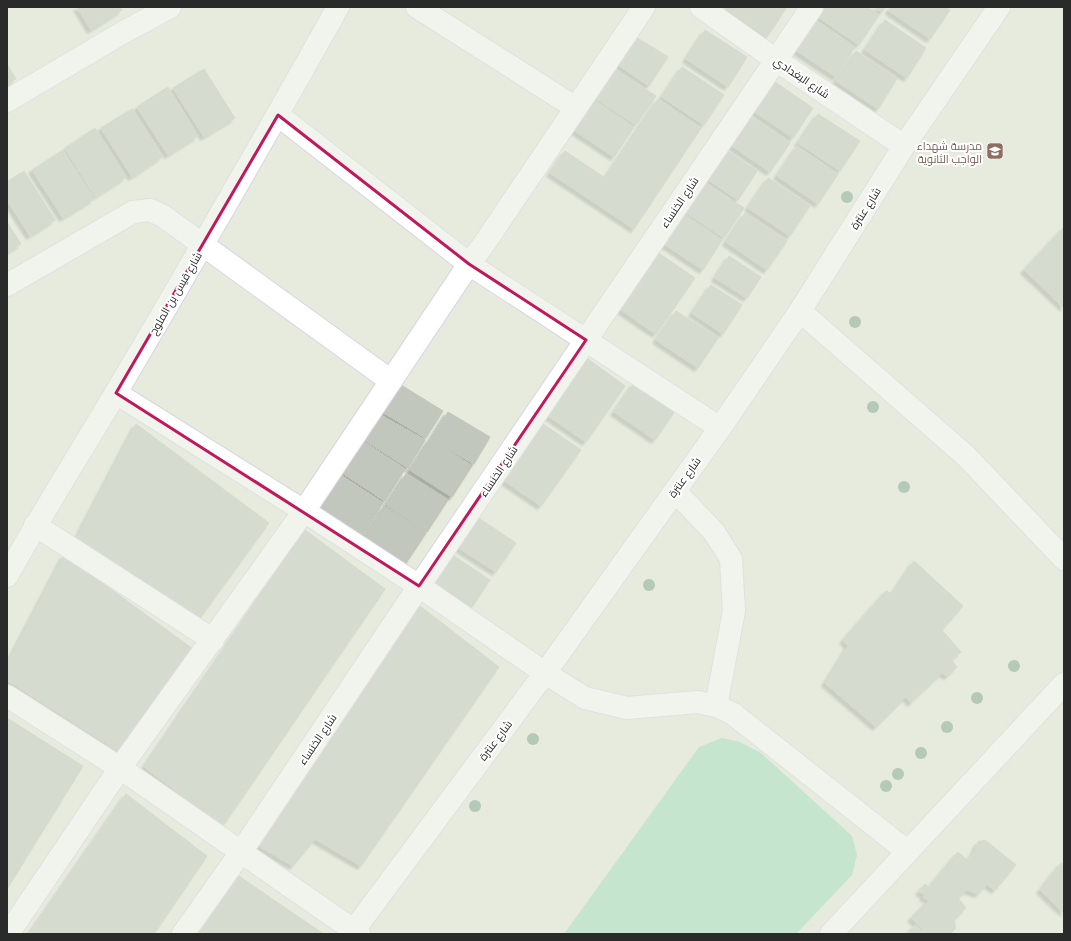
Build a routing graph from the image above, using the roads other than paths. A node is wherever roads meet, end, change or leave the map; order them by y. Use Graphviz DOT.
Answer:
graph roads {
  1 [pos="170,7"];
  2 [pos="338,7"];
  3 [pos="417,7"];
  4 [pos="644,7"];
  5 [pos="701,7"];
  6 [pos="812,7"];
  7 [pos="999,7"];
  8 [pos="776,60"];
  9 [pos="7,101"];
  10 [pos="576,108"];
  11 [pos="278,116"];
  12 [pos="904,146"];
  13 [pos="203,245"];
  14 [pos="469,264"];
  15 [pos="7,285"];
  16 [pos="800,311"];
  17 [pos="586,340"];
  18 [pos="392,381"];
  19 [pos="116,393"];
  20 [pos="720,428"];
  21 [pos="675,491"];
  22 [pos="304,511"];
  23 [pos="35,525"];
  24 [pos="1064,559"];
  25 [pos="7,576"];
  26 [pos="419,586"];
  27 [pos="213,640"];
  28 [pos="544,673"];
  29 [pos="1064,684"];
  30 [pos="7,696"];
  31 [pos="716,706"];
  32 [pos="120,768"];
  33 [pos="241,852"];
  34 [pos="908,852"];
  35 [pos="354,933"];
  36 [pos="8,934"];
  37 [pos="183,934"];
  38 [pos="831,934"];
  1 -- 9 [label="street"];
  2 -- 11 [label="street, شارع قيس بن الملوح"];
  3 -- 10 [label="street"];
  4 -- 10 [label="street"];
  5 -- 8 [label="street, شارع البغدادي"];
  6 -- 8 [label="street, شارع الخنساء"];
  7 -- 12 [label="street, شارع عنترة"];
  8 -- 12 [label="street, شارع البغدادي"];
  8 -- 17 [label="street, شارع الخنساء"];
  10 -- 14 [label="street"];
  11 -- 13 [label="street, شارع قيس بن الملوح"];
  11 -- 14 [label="street"];
  12 -- 16 [label="street, شارع عنترة"];
  13 -- 15 [label="street"];
  13 -- 18 [label="street"];
  13 -- 19 [label="street, شارع قيس بن الملوح"];
  14 -- 17 [label="street"];
  14 -- 18 [label="street"];
  16 -- 20 [label="street, شارع عنترة"];
  16 -- 24 [label="street"];
  17 -- 20 [label="street"];
  17 -- 26 [label="street, شارع الخنساء"];
  18 -- 22 [label="street"];
  19 -- 22 [label="street"];
  19 -- 23 [label="street, شارع قيس بن الملوح"];
  20 -- 21 [label="street, شارع عنترة"];
  21 -- 28 [label="street, شارع عنترة"];
  21 -- 31 [label="street"];
  22 -- 26 [label="street"];
  22 -- 27 [label="street"];
  23 -- 25 [label="street, شارع قيس بن الملوح"];
  23 -- 27 [label="street"];
  26 -- 28 [label="street"];
  26 -- 33 [label="street, شارع الخنساء"];
  27 -- 32 [label="street"];
  28 -- 31 [label="street"];
  28 -- 35 [label="street, شارع عنترة"];
  29 -- 34 [label="street"];
  30 -- 32 [label="street"];
  31 -- 34 [label="street"];
  32 -- 33 [label="street"];
  32 -- 36 [label="street"];
  33 -- 35 [label="street"];
  33 -- 37 [label="street, شارع الخنساء"];
  34 -- 38 [label="street"];
}
